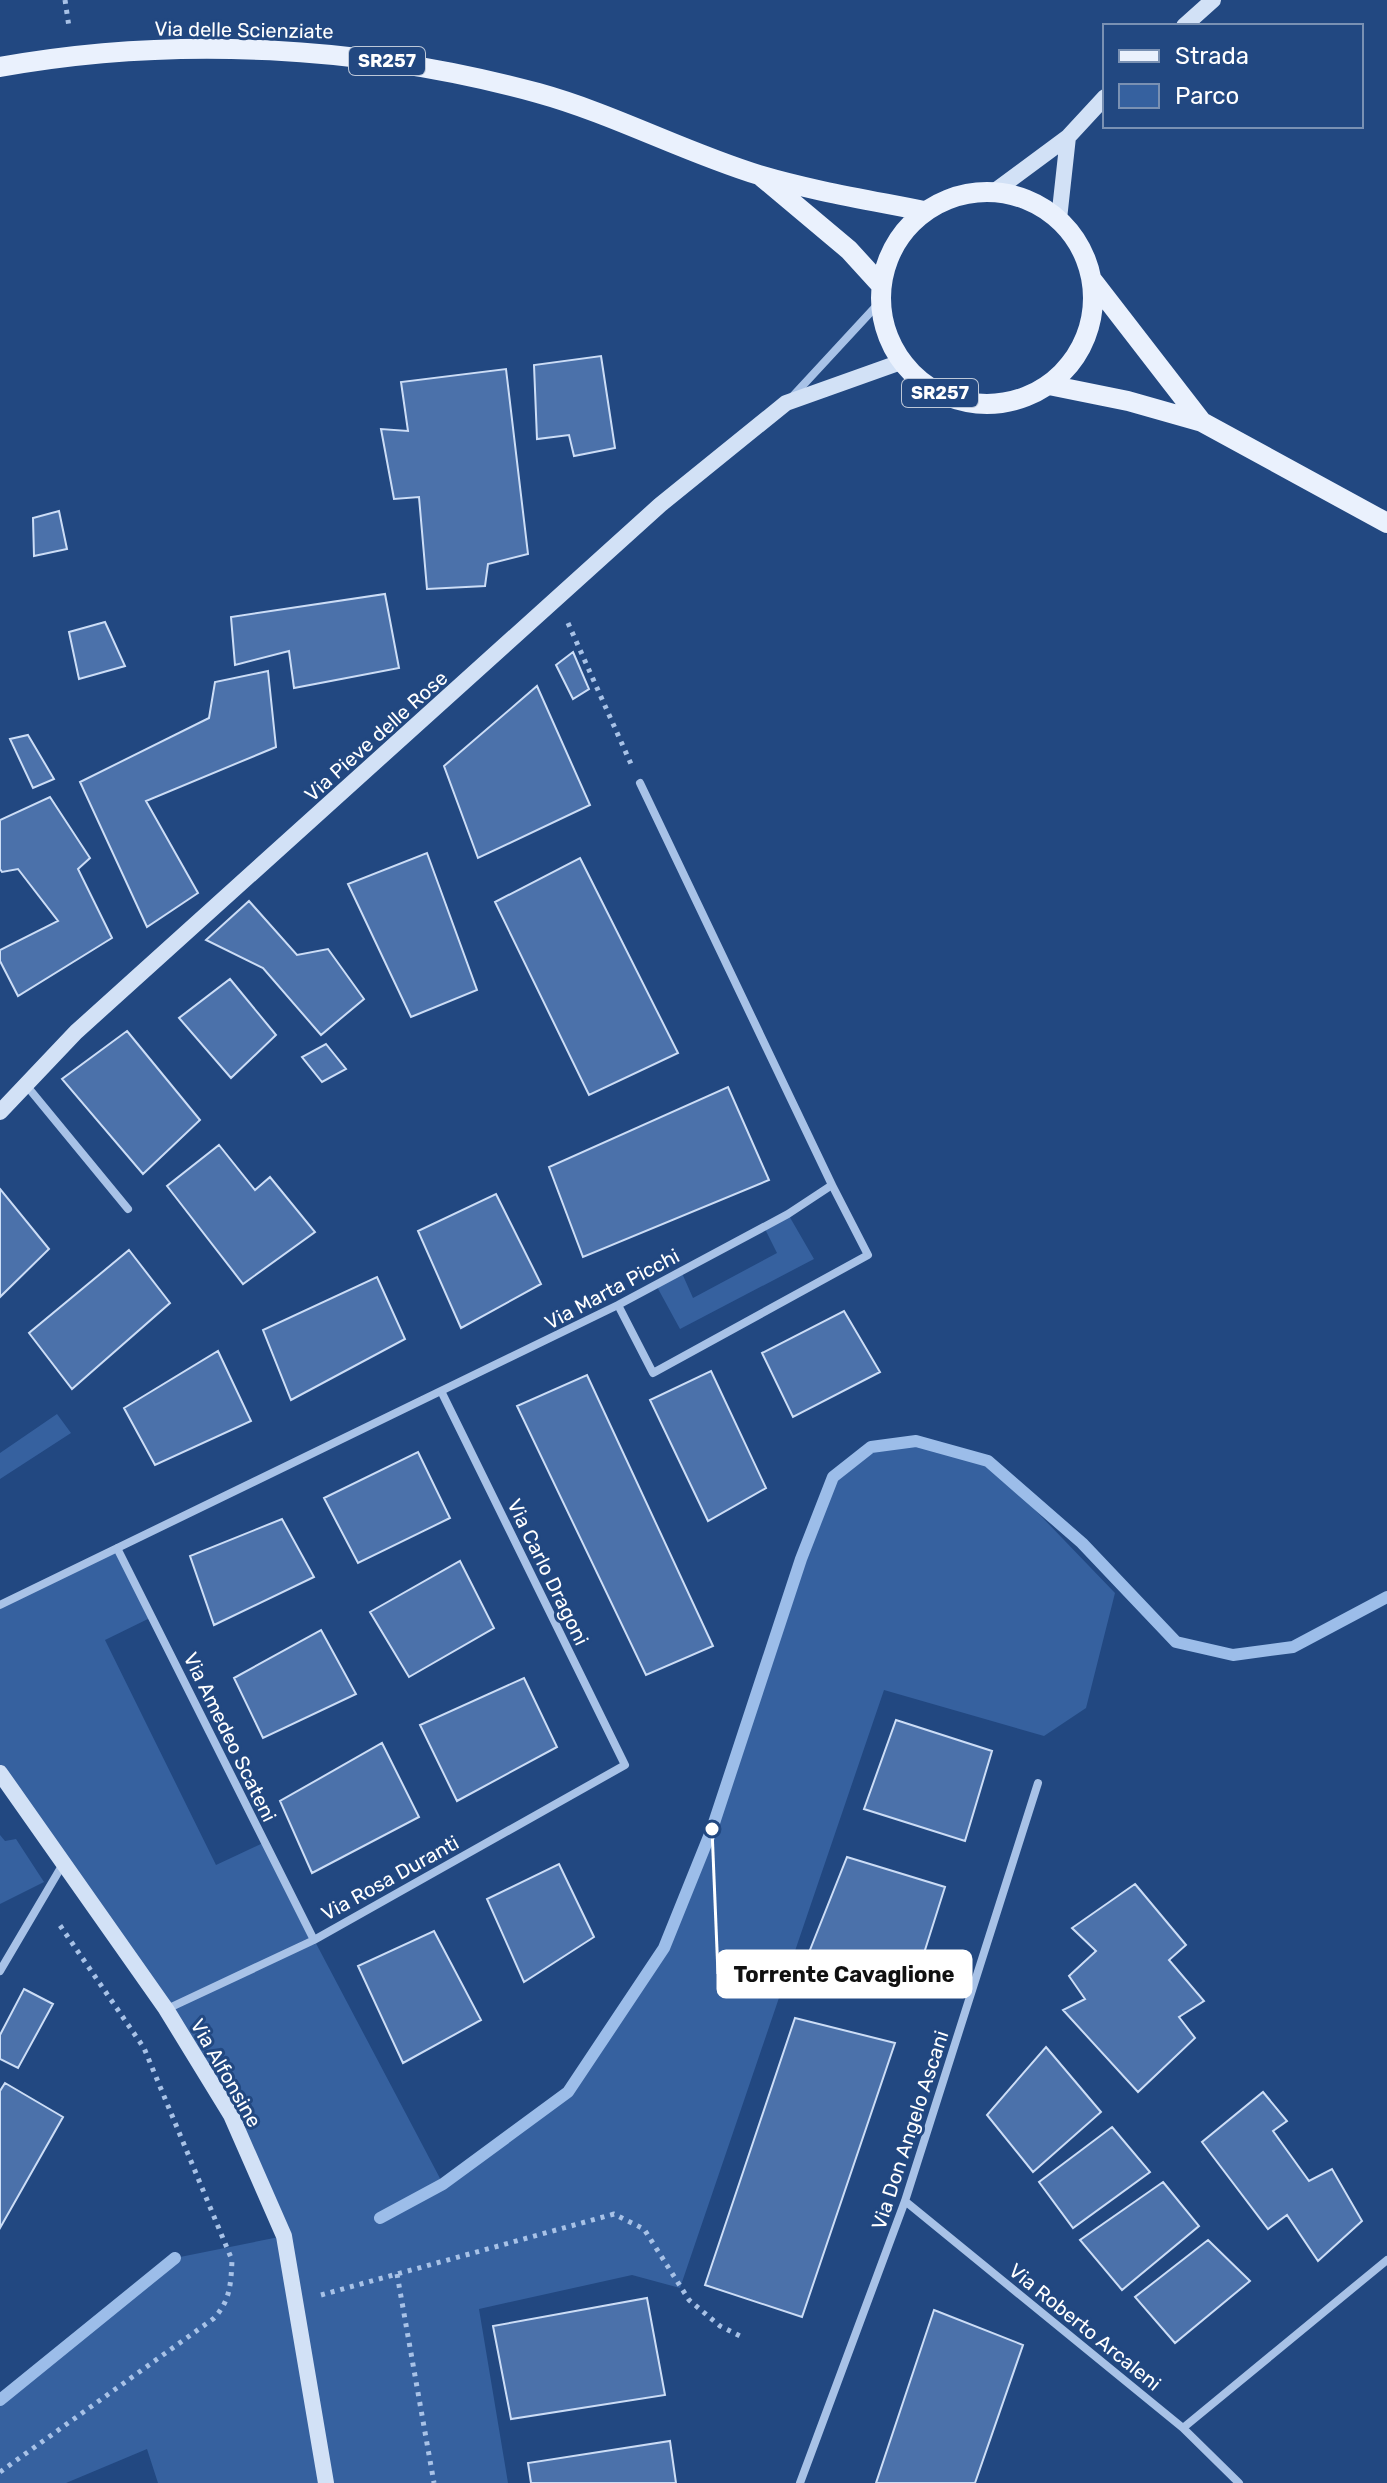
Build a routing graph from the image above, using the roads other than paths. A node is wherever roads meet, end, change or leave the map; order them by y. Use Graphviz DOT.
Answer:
graph roads {
  1 [pos="1213,0"];
  2 [pos="1186,24"];
  3 [pos="0,67"];
  4 [pos="1103,99"];
  5 [pos="1068,137"];
  6 [pos="759,174"];
  7 [pos="995,191"];
  8 [pos="924,211"];
  9 [pos="1059,219"];
  10 [pos="1093,281"];
  11 [pos="880,293"];
  12 [pos="901,362"];
  13 [pos="1049,385"];
  14 [pos="786,403"];
  15 [pos="1202,422"];
  16 [pos="1387,523"];
  17 [pos="640,783"];
  18 [pos="26,1085"];
  19 [pos="1,1109"];
  20 [pos="832,1185"];
  21 [pos="128,1209"];
  22 [pos="618,1305"];
  23 [pos="442,1393"];
  24 [pos="117,1548"];
  25 [pos="0,1605"];
  26 [pos="625,1765"];
  27 [pos="0,1773"];
  28 [pos="1038,1783"];
  29 [pos="63,1863"];
  30 [pos="314,1940"];
  31 [pos="0,1971"];
  32 [pos="166,2009"];
  33 [pos="905,2201"];
  34 [pos="1387,2260"];
  35 [pos="1183,2428"];
  36 [pos="326,2483"];
  37 [pos="800,2483"];
  38 [pos="1239,2483"];
  1 -- 2 [label="street"];
  3 -- 6 [label="main road, Via delle Scienziate / SR257"];
  4 -- 5 [label="street"];
  5 -- 7 [label="street"];
  5 -- 9 [label="street"];
  6 -- 8 [label="main road, Via delle Scienziate / SR257"];
  6 -- 11 [label="main road, Via delle Scienziate / SR257"];
  7 -- 8 [label="main road"];
  7 -- 9 [label="main road"];
  8 -- 11 [label="main road"];
  9 -- 10 [label="main road"];
  10 -- 13 [label="main road"];
  10 -- 15 [label="main road"];
  11 -- 12 [label="main road, SR257"];
  11 -- 14 [label="street, Via Pieve delle Rose"];
  12 -- 13 [label="main road, SR257"];
  12 -- 14 [label="street, Via Pieve delle Rose"];
  13 -- 15 [label="main road"];
  14 -- 18 [label="street, Via Pieve delle Rose"];
  15 -- 16 [label="main road"];
  17 -- 20 [label="street"];
  18 -- 19 [label="street, Via Pieve delle Rose"];
  18 -- 21 [label="street"];
  20 -- 22 [label="street, Via Marta Picchi"];
  20 -- 22 [label="street"];
  22 -- 23 [label="street, Via Marta Picchi"];
  23 -- 24 [label="street, Via Marta Picchi"];
  23 -- 26 [label="street, Via Carlo Dragoni"];
  24 -- 25 [label="street, Via Marta Picchi"];
  24 -- 30 [label="street, Via Amedeo Scateni"];
  26 -- 30 [label="street, Via Rosa Duranti"];
  27 -- 29 [label="street, Via Alfonsine"];
  28 -- 33 [label="street, Via Don Angelo Ascani"];
  29 -- 31 [label="street"];
  29 -- 32 [label="street, Via Alfonsine"];
  30 -- 32 [label="street, Via Rosa Duranti"];
  32 -- 36 [label="street, Via Alfonsine"];
  33 -- 35 [label="street, Via Roberto Arcaleni"];
  33 -- 37 [label="street, Via Don Angelo Ascani"];
  34 -- 35 [label="street"];
  35 -- 38 [label="street, Via Roberto Arcaleni"];
}
